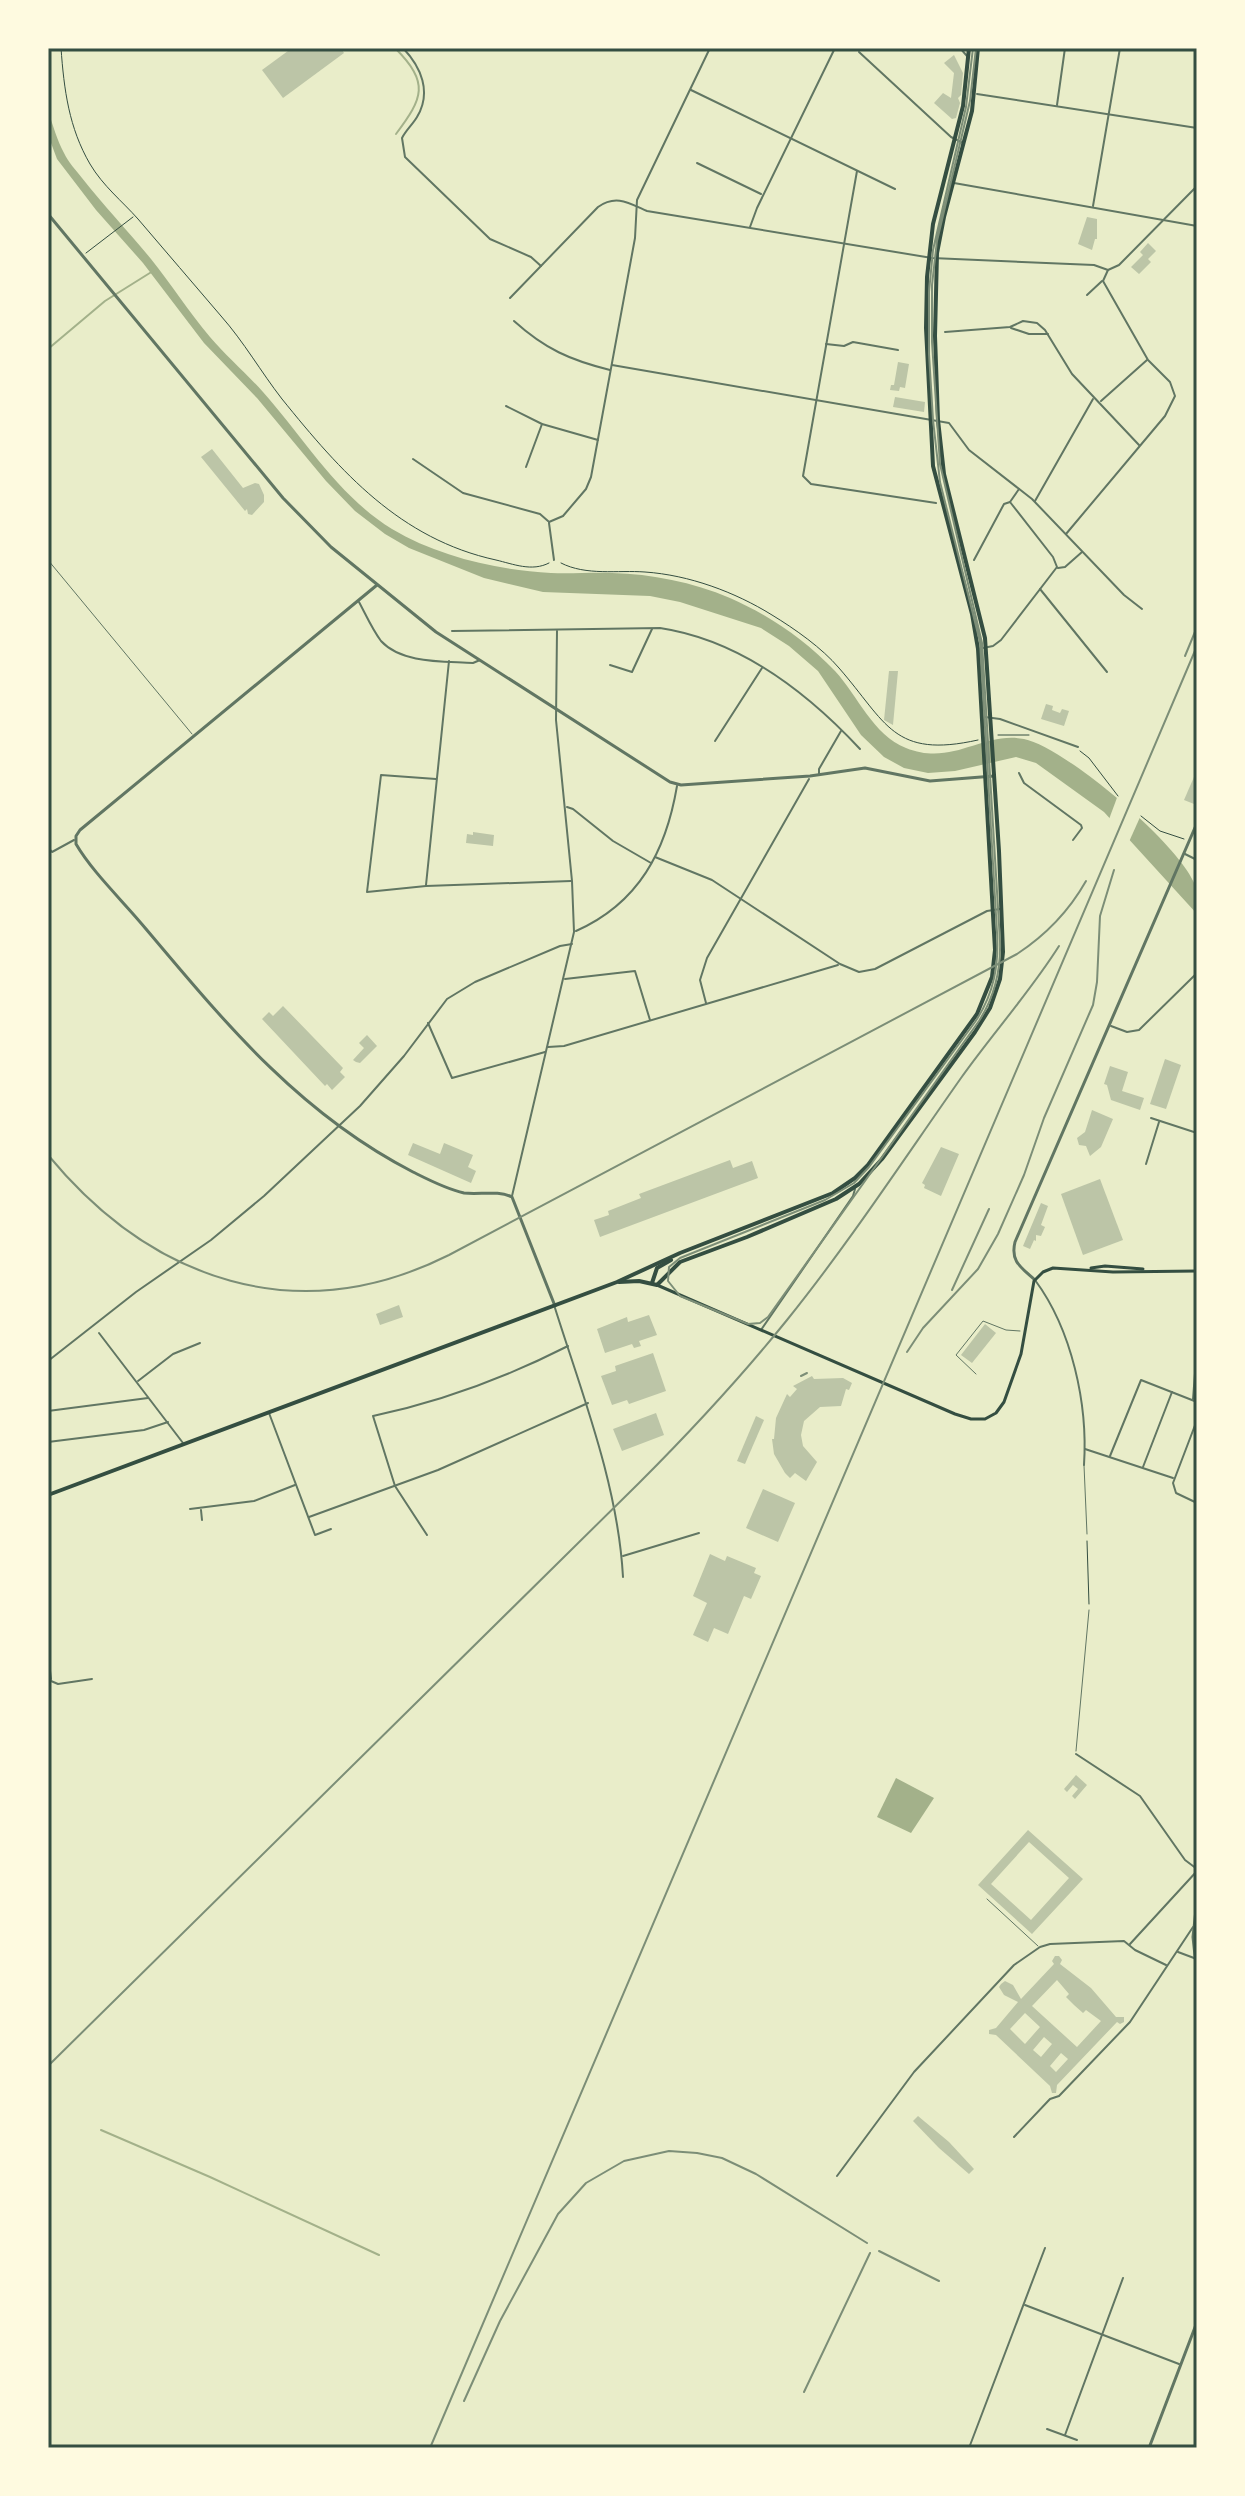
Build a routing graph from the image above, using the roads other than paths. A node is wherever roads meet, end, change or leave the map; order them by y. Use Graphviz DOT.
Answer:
graph roads {
  1 [pos="403,48"];
  2 [pos="710,48"];
  3 [pos="835,48"];
  4 [pos="960,48"];
  5 [pos="969,48"];
  6 [pos="978,48"];
  7 [pos="1065,48"];
  8 [pos="1120,48"];
  9 [pos="859,52"];
  10 [pos="969,58"];
  11 [pos="690,90"];
  12 [pos="975,94"];
  13 [pos="1057,107"];
  14 [pos="1108,115"];
  15 [pos="1197,128"];
  16 [pos="790,139"];
  17 [pos="955,140"];
  18 [pos="964,143"];
  19 [pos="697,163"];
  20 [pos="857,171"];
  21 [pos="953,183"];
  22 [pos="1197,186"];
  23 [pos="895,189"];
  24 [pos="763,195"];
  25 [pos="636,205"];
  26 [pos="1092,208"];
  27 [pos="48,214"];
  28 [pos="1163,220"];
  29 [pos="1197,226"];
  30 [pos="750,227"];
  31 [pos="843,243"];
  32 [pos="929,258"];
  33 [pos="937,259"];
  34 [pos="541,266"];
  35 [pos="1108,270"];
  36 [pos="1103,281"];
  37 [pos="1087,295"];
  38 [pos="510,298"];
  39 [pos="514,321"];
  40 [pos="1010,327"];
  41 [pos="945,332"];
  42 [pos="1048,335"];
  43 [pos="826,344"];
  44 [pos="898,350"];
  45 [pos="1148,360"];
  46 [pos="612,365"];
  47 [pos="611,370"];
  48 [pos="1094,398"];
  49 [pos="816,401"];
  50 [pos="1100,402"];
  51 [pos="506,406"];
  52 [pos="934,420"];
  53 [pos="542,424"];
  54 [pos="598,440"];
  55 [pos="1140,446"];
  56 [pos="413,459"];
  57 [pos="526,467"];
  58 [pos="1020,488"];
  59 [pos="1034,501"];
  60 [pos="1010,502"];
  61 [pos="936,503"];
  62 [pos="549,522"];
  63 [pos="1065,534"];
  64 [pos="1083,552"];
  65 [pos="48,560"];
  66 [pos="554,560"];
  67 [pos="974,560"];
  68 [pos="1057,567"];
  69 [pos="377,585"];
  70 [pos="1040,588"];
  71 [pos="359,600"];
  72 [pos="1142,609"];
  73 [pos="653,628"];
  74 [pos="452,631"];
  75 [pos="557,631"];
  76 [pos="986,648"];
  77 [pos="978,649"];
  78 [pos="480,660"];
  79 [pos="449,661"];
  80 [pos="610,665"];
  81 [pos="762,667"];
  82 [pos="1107,672"];
  83 [pos="556,711"];
  84 [pos="981,717"];
  85 [pos="990,717"];
  86 [pos="841,730"];
  87 [pos="194,736"];
  88 [pos="715,741"];
  89 [pos="1078,747"];
  90 [pos="860,749"];
  91 [pos="1019,773"];
  92 [pos="819,775"];
  93 [pos="810,776"];
  94 [pos="994,776"];
  95 [pos="983,777"];
  96 [pos="436,779"];
  97 [pos="678,785"];
  98 [pos="566,807"];
  99 [pos="1197,823"];
  100 [pos="76,840"];
  101 [pos="1073,840"];
  102 [pos="48,847"];
  103 [pos="1184,856"];
  104 [pos="655,857"];
  105 [pos="1197,860"];
  106 [pos="651,863"];
  107 [pos="572,881"];
  108 [pos="426,886"];
  109 [pos="741,898"];
  110 [pos="993,909"];
  111 [pos="1001,909"];
  112 [pos="574,932"];
  113 [pos="572,944"];
  114 [pos="840,964"];
  115 [pos="1197,973"];
  116 [pos="563,979"];
  117 [pos="706,1004"];
  118 [pos="650,1021"];
  119 [pos="428,1022"];
  120 [pos="1110,1025"];
  121 [pos="547,1047"];
  122 [pos="546,1052"];
  123 [pos="1151,1118"];
  124 [pos="1160,1121"];
  125 [pos="339,1126"];
  126 [pos="1197,1133"];
  127 [pos="1146,1164"];
  128 [pos="854,1187"];
  129 [pos="512,1197"];
  130 [pos="676,1255"];
  131 [pos="1197,1271"];
  132 [pos="1035,1280"];
  133 [pos="617,1282"];
  134 [pos="654,1284"];
  135 [pos="555,1306"];
  136 [pos="761,1331"];
  137 [pos="1020,1331"];
  138 [pos="99,1333"];
  139 [pos="200,1343"];
  140 [pos="568,1346"];
  141 [pos="1197,1348"];
  142 [pos="48,1361"];
  143 [pos="976,1374"];
  144 [pos="137,1382"];
  145 [pos="1172,1392"];
  146 [pos="149,1397"];
  147 [pos="1192,1400"];
  148 [pos="1197,1402"];
  149 [pos="588,1403"];
  150 [pos="48,1411"];
  151 [pos="269,1412"];
  152 [pos="1197,1420"];
  153 [pos="168,1422"];
  154 [pos="48,1442"];
  155 [pos="184,1444"];
  156 [pos="1085,1449"];
  157 [pos="1110,1456"];
  158 [pos="1084,1465"];
  159 [pos="1142,1468"];
  160 [pos="1174,1479"];
  161 [pos="296,1485"];
  162 [pos="395,1486"];
  163 [pos="48,1495"];
  164 [pos="1197,1503"];
  165 [pos="201,1507"];
  166 [pos="190,1509"];
  167 [pos="309,1517"];
  168 [pos="202,1520"];
  169 [pos="331,1529"];
  170 [pos="699,1533"];
  171 [pos="1087,1534"];
  172 [pos="427,1535"];
  173 [pos="622,1556"];
  174 [pos="623,1577"];
  175 [pos="1089,1610"];
  176 [pos="48,1654"];
  177 [pos="92,1679"];
  178 [pos="50,1682"];
  179 [pos="1076,1754"];
  180 [pos="1197,1870"];
  181 [pos="987,1899"];
  182 [pos="1197,1901"];
  183 [pos="1193,1927"];
  184 [pos="1129,1945"];
  185 [pos="1040,1947"];
  186 [pos="1176,1952"];
  187 [pos="1194,1958"];
  188 [pos="1166,1965"];
  189 [pos="1197,1974"];
  190 [pos="1014,2137"];
  191 [pos="837,2176"];
  192 [pos="1045,2248"];
  193 [pos="1123,2278"];
  194 [pos="1025,2305"];
  195 [pos="1197,2322"];
  196 [pos="1102,2334"];
  197 [pos="1180,2364"];
  198 [pos="1047,2429"];
  199 [pos="1065,2435"];
  200 [pos="1077,2440"];
  201 [pos="969,2448"];
  202 [pos="1149,2448"];
  1 -- 34 [label="street"];
  2 -- 11 [label="street"];
  3 -- 16 [label="street"];
  4 -- 10 [label="street"];
  5 -- 10 [label="main road"];
  6 -- 12 [label="main road"];
  7 -- 13 [label="street"];
  8 -- 14 [label="street"];
  9 -- 17 [label="street"];
  10 -- 17 [label="main road"];
  11 -- 16 [label="street"];
  11 -- 25 [label="street"];
  12 -- 13 [label="street"];
  12 -- 18 [label="main road"];
  13 -- 14 [label="street"];
  14 -- 15 [label="street"];
  14 -- 26 [label="street"];
  16 -- 20 [label="street"];
  16 -- 24 [label="street"];
  17 -- 18 [label="street"];
  17 -- 32 [label="main road"];
  18 -- 21 [label="main road"];
  19 -- 24 [label="street"];
  20 -- 23 [label="street"];
  20 -- 31 [label="street"];
  21 -- 26 [label="street"];
  21 -- 33 [label="main road"];
  22 -- 28 [label="street"];
  24 -- 30 [label="street"];
  25 -- 30 [label="street"];
  25 -- 34 [label="street"];
  25 -- 46 [label="street"];
  26 -- 28 [label="street"];
  27 -- 69 [label="street"];
  28 -- 29 [label="street"];
  28 -- 35 [label="street"];
  30 -- 31 [label="street"];
  31 -- 32 [label="street"];
  31 -- 43 [label="street"];
  32 -- 33 [label="street"];
  32 -- 52 [label="main road"];
  33 -- 35 [label="street"];
  33 -- 52 [label="main road"];
  34 -- 38 [label="street"];
  35 -- 36 [label="street"];
  36 -- 37 [label="street"];
  36 -- 45 [label="street"];
  39 -- 47 [label="street"];
  40 -- 41 [label="street"];
  40 -- 42 [label="street"];
  40 -- 42 [label="street"];
  42 -- 48 [label="street"];
  43 -- 44 [label="street"];
  43 -- 49 [label="street"];
  45 -- 50 [label="street"];
  45 -- 55 [label="street"];
  46 -- 47 [label="street"];
  46 -- 49 [label="street"];
  47 -- 54 [label="street"];
  48 -- 50 [label="street"];
  48 -- 59 [label="street"];
  49 -- 52 [label="street"];
  49 -- 61 [label="street"];
  50 -- 55 [label="street"];
  51 -- 53 [label="street"];
  52 -- 58 [label="street"];
  52 -- 76 [label="main road"];
  52 -- 77 [label="main road"];
  53 -- 54 [label="street"];
  53 -- 57 [label="street"];
  54 -- 62 [label="street"];
  55 -- 63 [label="street"];
  56 -- 62 [label="street"];
  58 -- 59 [label="street"];
  58 -- 60 [label="street"];
  59 -- 63 [label="street"];
  60 -- 67 [label="street"];
  60 -- 68 [label="street"];
  62 -- 66 [label="street"];
  63 -- 64 [label="street"];
  64 -- 68 [label="street"];
  64 -- 72 [label="street"];
  65 -- 87 [label="lane"];
  68 -- 70 [label="street"];
  69 -- 71 [label="street"];
  69 -- 78 [label="street"];
  70 -- 76 [label="street"];
  70 -- 82 [label="street"];
  71 -- 79 [label="street"];
  71 -- 87 [label="street"];
  73 -- 75 [label="street"];
  73 -- 80 [label="street"];
  73 -- 81 [label="street"];
  74 -- 75 [label="street"];
  75 -- 83 [label="street"];
  76 -- 77 [label="street"];
  76 -- 85 [label="main road"];
  77 -- 84 [label="main road"];
  78 -- 79 [label="street"];
  78 -- 83 [label="street"];
  79 -- 96 [label="street"];
  81 -- 86 [label="street"];
  81 -- 88 [label="street"];
  83 -- 97 [label="street"];
  83 -- 98 [label="street"];
  84 -- 85 [label="street"];
  84 -- 95 [label="main road"];
  85 -- 89 [label="street"];
  85 -- 94 [label="main road"];
  86 -- 90 [label="street"];
  86 -- 92 [label="street"];
  87 -- 100 [label="street"];
  91 -- 101 [label="street"];
  92 -- 93 [label="street"];
  92 -- 95 [label="street"];
  93 -- 97 [label="street"];
  93 -- 109 [label="street"];
  94 -- 95 [label="street"];
  94 -- 111 [label="main road"];
  95 -- 110 [label="main road"];
  96 -- 108 [label="street"];
  96 -- 108 [label="street"];
  97 -- 104 [label="street"];
  98 -- 106 [label="street"];
  98 -- 107 [label="street"];
  99 -- 103 [label="street"];
  100 -- 102 [label="street"];
  100 -- 125 [label="street"];
  103 -- 105 [label="street"];
  103 -- 120 [label="street"];
  104 -- 106 [label="street"];
  104 -- 109 [label="street"];
  106 -- 112 [label="street"];
  107 -- 108 [label="street"];
  107 -- 112 [label="street"];
  109 -- 114 [label="street"];
  109 -- 117 [label="street"];
  110 -- 111 [label="street"];
  110 -- 114 [label="street"];
  110 -- 130 [label="main road"];
  111 -- 128 [label="main road"];
  112 -- 113 [label="street"];
  113 -- 116 [label="street"];
  113 -- 119 [label="street"];
  114 -- 117 [label="street"];
  115 -- 120 [label="street"];
  116 -- 118 [label="street"];
  116 -- 121 [label="street"];
  117 -- 118 [label="street"];
  118 -- 121 [label="street"];
  119 -- 122 [label="street"];
  119 -- 125 [label="street"];
  120 -- 132 [label="street"];
  121 -- 122 [label="street"];
  122 -- 129 [label="street"];
  123 -- 124 [label="street"];
  124 -- 126 [label="street"];
  124 -- 127 [label="street"];
  125 -- 129 [label="street"];
  125 -- 142 [label="street"];
  128 -- 134 [label="main road"];
  128 -- 136 [label="street"];
  129 -- 135 [label="street"];
  130 -- 133 [label="main road"];
  130 -- 134 [label="main road"];
  131 -- 132 [label="main road"];
  132 -- 136 [label="main road"];
  132 -- 156 [label="street"];
  133 -- 134 [label="main road"];
  133 -- 135 [label="main road"];
  134 -- 136 [label="main road"];
  135 -- 140 [label="street"];
  135 -- 151 [label="main road"];
  137 -- 143 [label="lane"];
  138 -- 144 [label="street"];
  139 -- 144 [label="street"];
  140 -- 149 [label="street"];
  140 -- 162 [label="street"];
  141 -- 147 [label="street"];
  144 -- 146 [label="street"];
  145 -- 147 [label="street"];
  145 -- 157 [label="street"];
  145 -- 159 [label="street"];
  146 -- 150 [label="street"];
  146 -- 153 [label="street"];
  147 -- 148 [label="street"];
  149 -- 162 [label="street"];
  149 -- 173 [label="street"];
  151 -- 155 [label="main road"];
  151 -- 161 [label="street"];
  152 -- 160 [label="street"];
  153 -- 154 [label="street"];
  153 -- 155 [label="street"];
  155 -- 163 [label="main road"];
  156 -- 157 [label="street"];
  156 -- 158 [label="street"];
  157 -- 159 [label="street"];
  158 -- 171 [label="lane"];
  159 -- 160 [label="street"];
  160 -- 164 [label="street"];
  161 -- 165 [label="street"];
  161 -- 167 [label="street"];
  162 -- 167 [label="street"];
  162 -- 172 [label="street"];
  165 -- 166 [label="street"];
  165 -- 168 [label="street"];
  167 -- 169 [label="street"];
  170 -- 173 [label="street"];
  173 -- 174 [label="street"];
  175 -- 179 [label="lane"];
  176 -- 178 [label="street"];
  177 -- 178 [label="street"];
  179 -- 180 [label="street"];
  180 -- 184 [label="street"];
  181 -- 185 [label="lane"];
  182 -- 183 [label="street"];
  183 -- 186 [label="street"];
  183 -- 187 [label="street"];
  184 -- 185 [label="street"];
  184 -- 188 [label="street"];
  185 -- 191 [label="street"];
  186 -- 187 [label="street"];
  186 -- 188 [label="street"];
  187 -- 189 [label="street"];
  188 -- 190 [label="street"];
  192 -- 194 [label="street"];
  193 -- 196 [label="street"];
  194 -- 196 [label="street"];
  194 -- 201 [label="street"];
  195 -- 197 [label="street"];
  196 -- 197 [label="street"];
  196 -- 199 [label="street"];
  197 -- 202 [label="street"];
  198 -- 199 [label="street"];
  199 -- 200 [label="street"];
}
